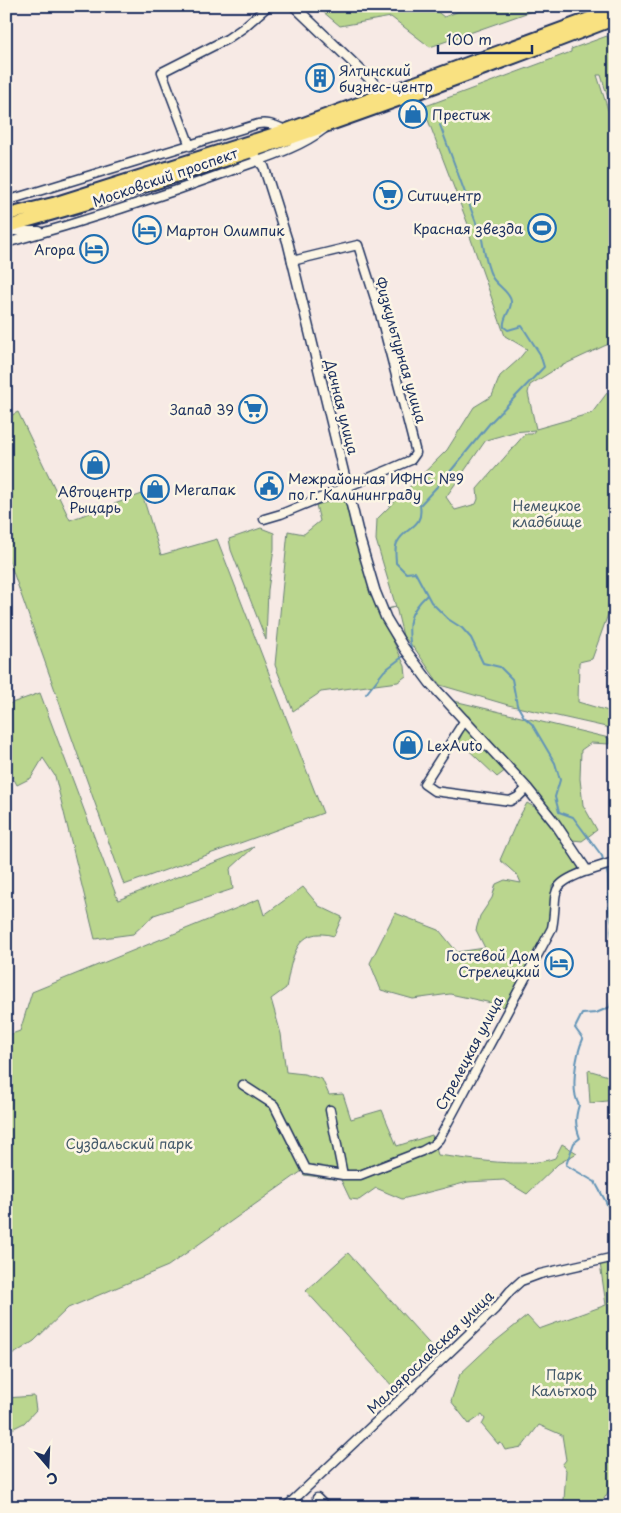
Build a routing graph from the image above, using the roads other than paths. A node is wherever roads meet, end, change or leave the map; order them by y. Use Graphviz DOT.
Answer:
graph roads {
  1 [pos="268,6"];
  2 [pos="294,6"];
  3 [pos="611,14"];
  4 [pos="379,97"];
  5 [pos="286,130"];
  6 [pos="190,146"];
  7 [pos="255,156"];
  8 [pos="15,198"];
  9 [pos="6,201"];
  10 [pos="26,210"];
  11 [pos="6,215"];
  12 [pos="22,223"];
  13 [pos="6,229"];
  14 [pos="50,231"];
  15 [pos="6,243"];
  16 [pos="292,261"];
  17 [pos="348,486"];
  18 [pos="264,519"];
  19 [pos="465,720"];
  20 [pos="527,788"];
  21 [pos="615,862"];
  22 [pos="587,871"];
  23 [pos="243,1085"];
  24 [pos="330,1110"];
  25 [pos="343,1175"];
  26 [pos="615,1257"];
  27 [pos="317,1498"];
  28 [pos="286,1507"];
  29 [pos="326,1507"];
  1 -- 6 [label="street"];
  2 -- 4 [label="street"];
  3 -- 4 [label="main road, Московский проспект"];
  3 -- 7 [label="main road, Московский проспект"];
  4 -- 5 [label="main road, Московский проспект"];
  5 -- 6 [label="street, Московский проспект"];
  5 -- 10 [label="main road, Московский проспект"];
  6 -- 8 [label="street, Московский проспект"];
  7 -- 12 [label="main road, Московский проспект"];
  7 -- 14 [label="street, Московский проспект"];
  7 -- 16 [label="street, Дачная улица"];
  8 -- 9 [label="street, Московский проспект"];
  8 -- 10 [label="street"];
  10 -- 11 [label="main road, Московский проспект"];
  10 -- 12 [label="main road"];
  12 -- 13 [label="main road, Московский проспект"];
  13 -- 14 [label="street"];
  14 -- 15 [label="street, Московский проспект"];
  16 -- 17 [label="street, Дачная улица"];
  16 -- 17 [label="street, Физкультурная улица"];
  17 -- 18 [label="street"];
  17 -- 19 [label="street, Дачная улица"];
  19 -- 20 [label="street, Дачная улица"];
  19 -- 20 [label="street"];
  20 -- 22 [label="street"];
  21 -- 22 [label="street, Стрелецкая улица"];
  22 -- 25 [label="street, Стрелецкая улица"];
  23 -- 25 [label="street, Стрелецкая улица"];
  24 -- 25 [label="street"];
  26 -- 28 [label="street, Малоярославская улица"];
  27 -- 29 [label="street"];
}
